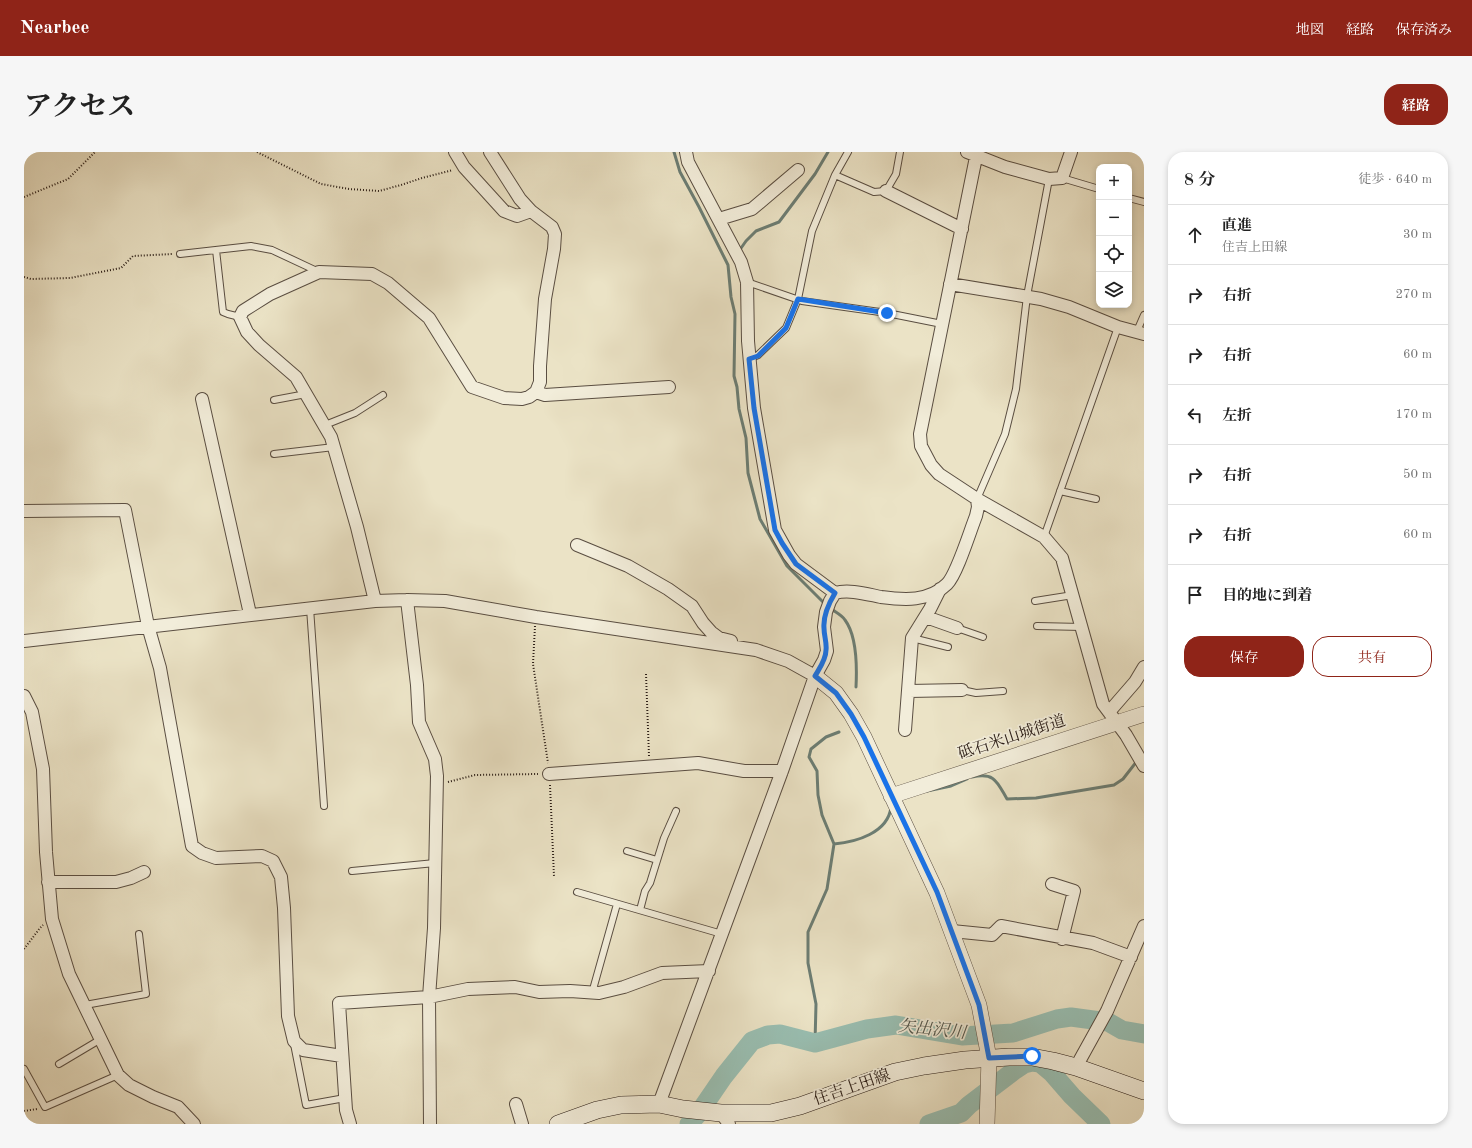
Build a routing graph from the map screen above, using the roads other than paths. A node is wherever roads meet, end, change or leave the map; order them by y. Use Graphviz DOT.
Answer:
graph roads {
  1 [pos="455,152"];
  2 [pos="490,152"];
  3 [pos="686,152"];
  4 [pos="848,152"];
  5 [pos="900,152"];
  6 [pos="1071,152"];
  7 [pos="973,154"];
  8 [pos="798,170"];
  9 [pos="835,175"];
  10 [pos="1062,178"];
  11 [pos="1049,179"];
  12 [pos="1096,188"];
  13 [pos="886,191"];
  14 [pos="1132,199"];
  15 [pos="1144,202"];
  16 [pos="530,210"];
  17 [pos="719,219"];
  18 [pos="962,229"];
  19 [pos="216,250"];
  20 [pos="180,254"];
  21 [pos="319,272"];
  22 [pos="747,282"];
  23 [pos="950,284"];
  24 [pos="1027,296"];
  25 [pos="798,299"];
  26 [pos="1144,316"];
  27 [pos="240,317"];
  28 [pos="942,324"];
  29 [pos="1118,327"];
  30 [pos="1141,332"];
  31 [pos="749,359"];
  32 [pos="669,387"];
  33 [pos="536,392"];
  34 [pos="306,394"];
  35 [pos="383,395"];
  36 [pos="202,398"];
  37 [pos="274,400"];
  38 [pos="325,425"];
  39 [pos="334,447"];
  40 [pos="274,454"];
  41 [pos="1060,491"];
  42 [pos="977,499"];
  43 [pos="1096,499"];
  44 [pos="24,511"];
  45 [pos="1044,537"];
  46 [pos="577,545"];
  47 [pos="940,589"];
  48 [pos="835,593"];
  49 [pos="1073,595"];
  50 [pos="407,600"];
  51 [pos="375,601"];
  52 [pos="1035,601"];
  53 [pos="310,608"];
  54 [pos="250,614"];
  55 [pos="926,617"];
  56 [pos="148,626"];
  57 [pos="1037,626"];
  58 [pos="1082,627"];
  59 [pos="957,628"];
  60 [pos="983,637"];
  61 [pos="912,638"];
  62 [pos="24,641"];
  63 [pos="737,647"];
  64 [pos="948,647"];
  65 [pos="1144,667"];
  66 [pos="815,676"];
  67 [pos="962,690"];
  68 [pos="909,691"];
  69 [pos="1003,691"];
  70 [pos="24,696"];
  71 [pos="1144,714"];
  72 [pos="1113,718"];
  73 [pos="905,730"];
  74 [pos="1144,766"];
  75 [pos="782,771"];
  76 [pos="549,774"];
  77 [pos="891,796"];
  78 [pos="324,806"];
  79 [pos="676,811"];
  80 [pos="627,851"];
  81 [pos="657,860"];
  82 [pos="435,863"];
  83 [pos="352,871"];
  84 [pos="144,872"];
  85 [pos="48,882"];
  86 [pos="1052,884"];
  87 [pos="577,892"];
  88 [pos="617,904"];
  89 [pos="640,910"];
  90 [pos="1144,926"];
  91 [pos="952,931"];
  92 [pos="139,934"];
  93 [pos="722,934"];
  94 [pos="1062,939"];
  95 [pos="1131,957"];
  96 [pos="709,971"];
  97 [pos="592,992"];
  98 [pos="429,997"];
  99 [pos="85,1005"];
  100 [pos="101,1039"];
  101 [pos="294,1041"];
  102 [pos="342,1056"];
  103 [pos="989,1058"];
  104 [pos="59,1064"];
  105 [pos="1076,1067"];
  106 [pos="24,1069"];
  107 [pos="118,1075"];
  108 [pos="1144,1091"];
  109 [pos="345,1098"];
  110 [pos="516,1104"];
  111 [pos="659,1104"];
  112 [pos="720,1116"];
  113 [pos="194,1124"];
  114 [pos="350,1124"];
  115 [pos="430,1124"];
  116 [pos="522,1124"];
  117 [pos="558,1124"];
  118 [pos="987,1124"];
  1 -- 16 [label="street"];
  2 -- 16 [label="street"];
  3 -- 17 [label="street"];
  4 -- 9 [label="lane"];
  5 -- 13 [label="lane"];
  6 -- 10 [label="street"];
  7 -- 11 [label="street"];
  7 -- 18 [label="street"];
  8 -- 17 [label="street"];
  9 -- 13 [label="lane"];
  9 -- 25 [label="lane"];
  10 -- 11 [label="street"];
  10 -- 12 [label="lane"];
  11 -- 24 [label="lane"];
  13 -- 18 [label="street"];
  14 -- 15 [label="lane"];
  16 -- 33 [label="street"];
  17 -- 22 [label="street"];
  18 -- 23 [label="street"];
  19 -- 20 [label="lane"];
  19 -- 21 [label="lane"];
  19 -- 27 [label="lane"];
  21 -- 27 [label="street"];
  21 -- 33 [label="street"];
  22 -- 25 [label="lane"];
  22 -- 31 [label="street"];
  23 -- 24 [label="street"];
  23 -- 28 [label="street"];
  24 -- 29 [label="street"];
  24 -- 42 [label="lane"];
  25 -- 28 [label="lane"];
  25 -- 31 [label="lane"];
  26 -- 30 [label="lane"];
  27 -- 34 [label="street"];
  28 -- 42 [label="street"];
  29 -- 30 [label="street"];
  29 -- 41 [label="lane"];
  31 -- 48 [label="street"];
  32 -- 33 [label="street"];
  34 -- 37 [label="lane"];
  34 -- 38 [label="street"];
  35 -- 38 [label="lane"];
  36 -- 54 [label="street"];
  38 -- 39 [label="street"];
  39 -- 40 [label="lane"];
  39 -- 51 [label="street"];
  41 -- 43 [label="lane"];
  41 -- 45 [label="lane"];
  42 -- 45 [label="street"];
  42 -- 47 [label="street"];
  44 -- 56 [label="street"];
  45 -- 49 [label="street"];
  46 -- 63 [label="street"];
  47 -- 48 [label="street"];
  47 -- 55 [label="street"];
  48 -- 66 [label="street"];
  49 -- 52 [label="lane"];
  49 -- 58 [label="street"];
  50 -- 51 [label="street"];
  50 -- 63 [label="street"];
  50 -- 82 [label="street"];
  51 -- 53 [label="street"];
  53 -- 54 [label="street"];
  53 -- 78 [label="lane"];
  54 -- 56 [label="street"];
  55 -- 59 [label="street"];
  55 -- 61 [label="street"];
  56 -- 62 [label="street"];
  56 -- 101 [label="street"];
  57 -- 58 [label="lane"];
  58 -- 72 [label="street"];
  59 -- 60 [label="lane"];
  61 -- 64 [label="lane"];
  61 -- 68 [label="street"];
  63 -- 66 [label="street"];
  65 -- 72 [label="street"];
  66 -- 75 [label="street"];
  66 -- 77 [label="street"];
  67 -- 68 [label="street"];
  67 -- 69 [label="lane"];
  68 -- 73 [label="street"];
  70 -- 85 [label="street"];
  71 -- 72 [label="street, 砥石米山城街道"];
  72 -- 74 [label="street"];
  72 -- 77 [label="street, 砥石米山城街道"];
  75 -- 76 [label="street"];
  75 -- 93 [label="street"];
  77 -- 91 [label="street"];
  79 -- 81 [label="lane"];
  80 -- 81 [label="lane"];
  81 -- 89 [label="lane"];
  82 -- 83 [label="lane"];
  82 -- 98 [label="street"];
  84 -- 85 [label="street"];
  85 -- 99 [label="street"];
  86 -- 94 [label="street"];
  87 -- 88 [label="lane"];
  88 -- 89 [label="lane"];
  88 -- 97 [label="lane"];
  89 -- 93 [label="lane"];
  90 -- 95 [label="street"];
  91 -- 94 [label="street"];
  91 -- 103 [label="street"];
  92 -- 99 [label="lane"];
  93 -- 96 [label="street"];
  94 -- 95 [label="street"];
  95 -- 105 [label="street"];
  96 -- 97 [label="street"];
  96 -- 111 [label="street"];
  97 -- 98 [label="street"];
  98 -- 102 [label="street"];
  98 -- 115 [label="street"];
  99 -- 100 [label="street"];
  100 -- 104 [label="lane"];
  100 -- 107 [label="street"];
  101 -- 102 [label="street"];
  101 -- 109 [label="lane"];
  102 -- 109 [label="street"];
  103 -- 105 [label="main road, 住吉上田線"];
  103 -- 112 [label="main road, 住吉上田線"];
  103 -- 118 [label="street"];
  105 -- 108 [label="main road, 住吉上田線"];
  106 -- 107 [label="lane"];
  107 -- 113 [label="street"];
  109 -- 114 [label="street"];
  110 -- 116 [label="street"];
  111 -- 112 [label="main road, 住吉上田線"];
  111 -- 117 [label="main road, 住吉上田線"];
}
